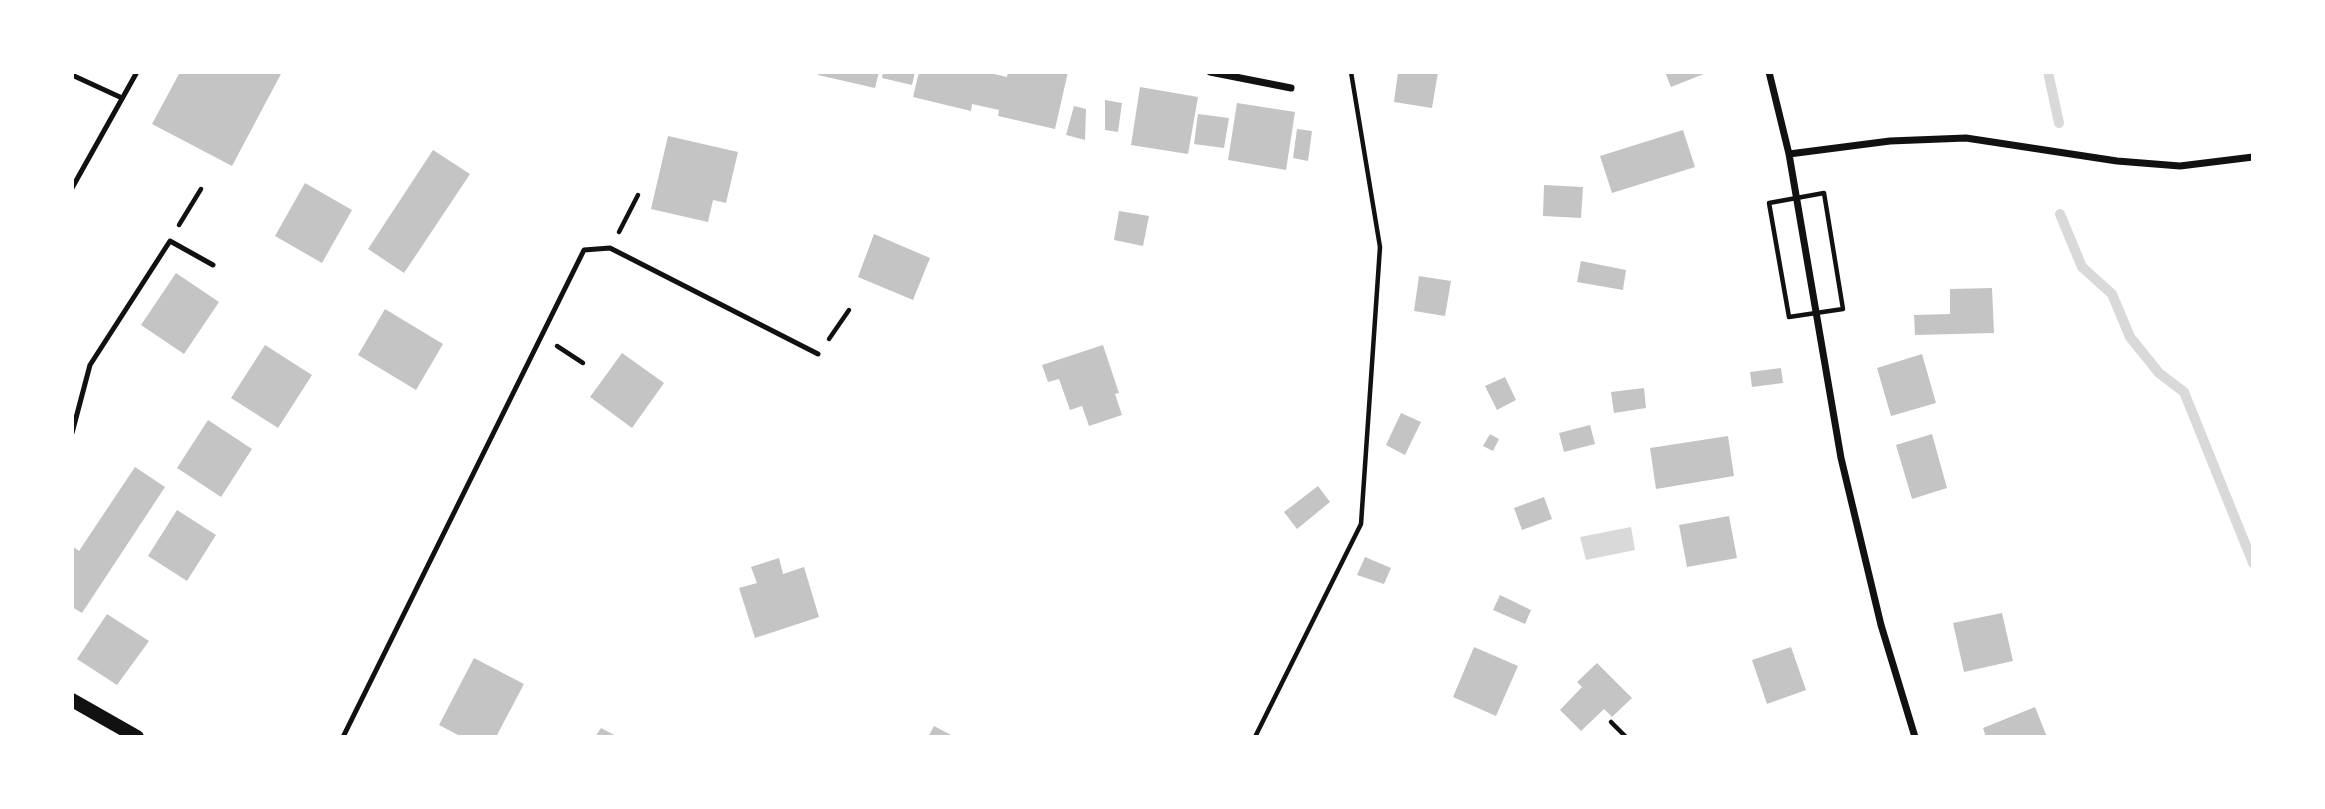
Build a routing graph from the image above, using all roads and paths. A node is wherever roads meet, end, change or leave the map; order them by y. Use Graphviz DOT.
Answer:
graph roads {
  1 [pos="137,72"];
  2 [pos="1210,72"];
  3 [pos="1351,72"];
  4 [pos="1769,72"];
  5 [pos="72,75"];
  6 [pos="1291,88"];
  7 [pos="122,98"];
  8 [pos="1789,153"];
  9 [pos="2253,157"];
  10 [pos="72,188"];
  11 [pos="201,190"];
  12 [pos="638,195"];
  13 [pos="1769,203"];
  14 [pos="170,241"];
  15 [pos="610,248"];
  16 [pos="213,265"];
  17 [pos="849,310"];
  18 [pos="1789,317"];
  19 [pos="541,336"];
  20 [pos="818,354"];
  21 [pos="583,363"];
  22 [pos="72,433"];
  23 [pos="72,700"];
  24 [pos="1611,722"];
  25 [pos="137,737"];
  26 [pos="344,737"];
  27 [pos="1255,737"];
  28 [pos="1626,737"];
  29 [pos="1915,737"];
  1 -- 7 [label="lane"];
  2 -- 6 [label="street"];
  3 -- 27 [label="path"];
  4 -- 8 [label="street"];
  5 -- 7 [label="lane"];
  7 -- 10 [label="lane"];
  8 -- 9 [label="street"];
  8 -- 29 [label="street"];
  11 -- 14 [label="path"];
  12 -- 15 [label="path"];
  13 -- 18 [label="path"];
  14 -- 16 [label="lane"];
  14 -- 22 [label="lane"];
  15 -- 19 [label="lane"];
  15 -- 20 [label="lane"];
  17 -- 20 [label="path"];
  19 -- 21 [label="path"];
  19 -- 26 [label="lane"];
  23 -- 25 [label="main road"];
  24 -- 28 [label="path"];
}
